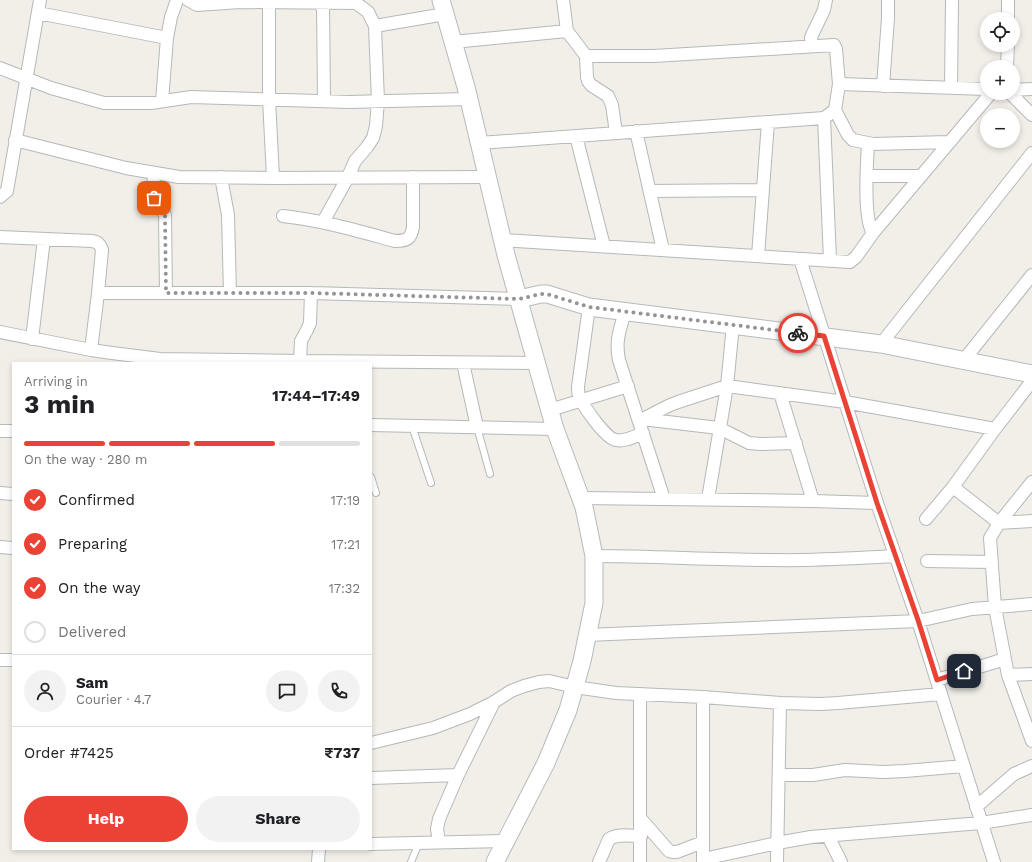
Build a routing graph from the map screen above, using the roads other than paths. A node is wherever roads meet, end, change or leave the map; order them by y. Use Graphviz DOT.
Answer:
graph roads {
  1 [pos="40,0"];
  2 [pos="177,0"];
  3 [pos="188,0"];
  4 [pos="563,0"];
  5 [pos="826,0"];
  6 [pos="888,0"];
  7 [pos="952,0"];
  8 [pos="1008,0"];
  9 [pos="240,1"];
  10 [pos="269,2"];
  11 [pos="323,3"];
  12 [pos="360,3"];
  13 [pos="443,7"];
  14 [pos="1008,12"];
  15 [pos="38,13"];
  16 [pos="375,26"];
  17 [pos="567,31"];
  18 [pos="167,38"];
  19 [pos="453,42"];
  20 [pos="812,46"];
  21 [pos="586,56"];
  22 [pos="0,68"];
  23 [pos="26,78"];
  24 [pos="839,84"];
  25 [pos="883,86"];
  26 [pos="951,88"];
  27 [pos="980,89"];
  28 [pos="1032,89"];
  29 [pos="1020,90"];
  30 [pos="269,99"];
  31 [pos="469,99"];
  32 [pos="985,100"];
  33 [pos="1017,100"];
  34 [pos="162,101"];
  35 [pos="324,101"];
  36 [pos="378,101"];
  37 [pos="835,110"];
  38 [pos="1032,115"];
  39 [pos="824,118"];
  40 [pos="768,122"];
  41 [pos="636,131"];
  42 [pos="616,133"];
  43 [pos="576,136"];
  44 [pos="15,140"];
  45 [pos="949,142"];
  46 [pos="479,143"];
  47 [pos="868,143"];
  48 [pos="1032,153"];
  49 [pos="154,173"];
  50 [pos="867,176"];
  51 [pos="921,176"];
  52 [pos="487,177"];
  53 [pos="221,178"];
  54 [pos="273,178"];
  55 [pos="348,178"];
  56 [pos="413,178"];
  57 [pos="763,190"];
  58 [pos="650,191"];
  59 [pos="0,198"];
  60 [pos="282,216"];
  61 [pos="323,222"];
  62 [pos="873,233"];
  63 [pos="0,237"];
  64 [pos="44,239"];
  65 [pos="502,240"];
  66 [pos="604,246"];
  67 [pos="663,250"];
  68 [pos="758,256"];
  69 [pos="800,259"];
  70 [pos="830,260"];
  71 [pos="1032,275"];
  72 [pos="98,292"];
  73 [pos="166,293"];
  74 [pos="230,293"];
  75 [pos="311,293"];
  76 [pos="519,299"];
  77 [pos="589,307"];
  78 [pos="625,312"];
  79 [pos="733,325"];
  80 [pos="0,332"];
  81 [pos="824,336"];
  82 [pos="32,339"];
  83 [pos="881,344"];
  84 [pos="91,350"];
  85 [pos="179,361"];
  86 [pos="963,361"];
  87 [pos="241,362"];
  88 [pos="297,362"];
  89 [pos="463,362"];
  90 [pos="537,363"];
  91 [pos="375,365"];
  92 [pos="1032,374"];
  93 [pos="1032,381"];
  94 [pos="628,386"];
  95 [pos="727,386"];
  96 [pos="780,393"];
  97 [pos="581,401"];
  98 [pos="846,402"];
  99 [pos="550,410"];
  100 [pos="641,419"];
  101 [pos="372,425"];
  102 [pos="412,426"];
  103 [pos="476,427"];
  104 [pos="719,428"];
  105 [pos="555,429"];
  106 [pos="995,429"];
  107 [pos="0,431"];
  108 [pos="12,431"];
  109 [pos="643,434"];
  110 [pos="796,444"];
  111 [pos="490,474"];
  112 [pos="372,480"];
  113 [pos="1032,482"];
  114 [pos="431,483"];
  115 [pos="953,487"];
  116 [pos="0,493"];
  117 [pos="376,493"];
  118 [pos="12,494"];
  119 [pos="581,498"];
  120 [pos="664,499"];
  121 [pos="708,499"];
  122 [pos="813,500"];
  123 [pos="877,503"];
  124 [pos="926,519"];
  125 [pos="1032,521"];
  126 [pos="999,523"];
  127 [pos="0,548"];
  128 [pos="12,548"];
  129 [pos="594,556"];
  130 [pos="896,556"];
  131 [pos="927,560"];
  132 [pos="992,562"];
  133 [pos="1032,604"];
  134 [pos="995,607"];
  135 [pos="918,620"];
  136 [pos="587,635"];
  137 [pos="1005,659"];
  138 [pos="0,660"];
  139 [pos="12,660"];
  140 [pos="1032,674"];
  141 [pos="1008,675"];
  142 [pos="937,680"];
  143 [pos="574,687"];
  144 [pos="640,694"];
  145 [pos="941,694"];
  146 [pos="703,697"];
  147 [pos="494,702"];
  148 [pos="780,703"];
  149 [pos="1032,740"];
  150 [pos="372,744"];
  151 [pos="964,766"];
  152 [pos="1032,766"];
  153 [pos="458,775"];
  154 [pos="779,775"];
  155 [pos="372,778"];
  156 [pos="976,807"];
  157 [pos="1032,815"];
  158 [pos="641,818"];
  159 [pos="981,823"];
  160 [pos="640,836"];
  161 [pos="828,836"];
  162 [pos="505,841"];
  163 [pos="439,842"];
  164 [pos="703,842"];
  165 [pos="419,843"];
  166 [pos="777,843"];
  167 [pos="372,844"];
  168 [pos="319,850"];
  169 [pos="703,861"];
  170 [pos="318,862"];
  171 [pos="411,862"];
  172 [pos="495,862"];
  173 [pos="599,862"];
  174 [pos="640,862"];
  175 [pos="777,862"];
  176 [pos="841,862"];
  177 [pos="994,862"];
  1 -- 15 [label="street"];
  2 -- 18 [label="street"];
  3 -- 9 [label="street"];
  4 -- 17 [label="street"];
  5 -- 20 [label="street"];
  6 -- 25 [label="street"];
  7 -- 26 [label="street"];
  8 -- 14 [label="street"];
  9 -- 10 [label="street"];
  10 -- 11 [label="street"];
  10 -- 30 [label="street"];
  11 -- 12 [label="street"];
  11 -- 35 [label="street"];
  12 -- 16 [label="street"];
  13 -- 16 [label="street"];
  13 -- 19 [label="street"];
  15 -- 18 [label="street"];
  15 -- 23 [label="street"];
  16 -- 36 [label="street"];
  17 -- 19 [label="street"];
  17 -- 21 [label="street"];
  18 -- 34 [label="street"];
  19 -- 31 [label="street"];
  20 -- 21 [label="street"];
  20 -- 24 [label="street"];
  21 -- 42 [label="street"];
  22 -- 23 [label="street"];
  23 -- 34 [label="street"];
  23 -- 44 [label="street"];
  24 -- 25 [label="street"];
  24 -- 37 [label="street"];
  25 -- 26 [label="street"];
  26 -- 27 [label="street"];
  28 -- 29 [label="street"];
  30 -- 34 [label="street"];
  30 -- 35 [label="street"];
  30 -- 54 [label="street"];
  31 -- 36 [label="street"];
  31 -- 46 [label="street"];
  32 -- 45 [label="street"];
  33 -- 38 [label="street"];
  35 -- 36 [label="street"];
  36 -- 55 [label="street"];
  37 -- 39 [label="street"];
  37 -- 47 [label="street"];
  39 -- 40 [label="street"];
  39 -- 70 [label="street"];
  40 -- 41 [label="street"];
  40 -- 57 [label="street"];
  41 -- 42 [label="street"];
  41 -- 58 [label="street"];
  42 -- 43 [label="street"];
  43 -- 46 [label="street"];
  43 -- 66 [label="street"];
  44 -- 49 [label="street"];
  44 -- 59 [label="street"];
  45 -- 47 [label="street"];
  45 -- 51 [label="street"];
  46 -- 52 [label="street"];
  47 -- 50 [label="street"];
  48 -- 83 [label="street"];
  49 -- 53 [label="street"];
  49 -- 73 [label="street"];
  50 -- 51 [label="street"];
  50 -- 62 [label="street"];
  51 -- 62 [label="street"];
  52 -- 56 [label="street"];
  52 -- 65 [label="street"];
  53 -- 54 [label="street"];
  53 -- 74 [label="street"];
  54 -- 55 [label="street"];
  55 -- 56 [label="street"];
  55 -- 61 [label="street"];
  56 -- 61 [label="street"];
  57 -- 58 [label="street"];
  57 -- 68 [label="street"];
  58 -- 67 [label="street"];
  60 -- 61 [label="street"];
  62 -- 70 [label="street"];
  63 -- 64 [label="street"];
  64 -- 72 [label="street"];
  64 -- 82 [label="street"];
  65 -- 66 [label="street"];
  65 -- 76 [label="street"];
  66 -- 67 [label="street"];
  67 -- 68 [label="street"];
  68 -- 69 [label="street"];
  69 -- 70 [label="street"];
  69 -- 81 [label="street"];
  71 -- 86 [label="street"];
  72 -- 73 [label="street"];
  72 -- 84 [label="street"];
  73 -- 74 [label="street"];
  74 -- 75 [label="street"];
  75 -- 76 [label="street"];
  75 -- 88 [label="street"];
  76 -- 77 [label="street"];
  76 -- 90 [label="street"];
  77 -- 78 [label="street"];
  77 -- 97 [label="street"];
  78 -- 79 [label="street"];
  78 -- 94 [label="street"];
  79 -- 81 [label="street"];
  79 -- 95 [label="street"];
  80 -- 82 [label="street"];
  81 -- 83 [label="street"];
  81 -- 98 [label="street"];
  82 -- 84 [label="street"];
  83 -- 86 [label="street"];
  84 -- 85 [label="street"];
  85 -- 87 [label="street"];
  86 -- 92 [label="street"];
  87 -- 88 [label="street"];
  89 -- 90 [label="street"];
  89 -- 91 [label="street"];
  89 -- 103 [label="street"];
  90 -- 99 [label="street"];
  93 -- 106 [label="street"];
  94 -- 97 [label="street"];
  94 -- 100 [label="street"];
  95 -- 96 [label="street"];
  95 -- 100 [label="street"];
  95 -- 104 [label="street"];
  96 -- 98 [label="street"];
  96 -- 110 [label="street"];
  97 -- 99 [label="street"];
  97 -- 109 [label="street"];
  98 -- 106 [label="street"];
  98 -- 123 [label="street"];
  99 -- 105 [label="street"];
  100 -- 104 [label="street"];
  100 -- 109 [label="street"];
  101 -- 102 [label="street"];
  102 -- 103 [label="street"];
  102 -- 114 [label="lane"];
  103 -- 105 [label="street"];
  103 -- 111 [label="lane"];
  104 -- 110 [label="street"];
  104 -- 121 [label="street"];
  105 -- 119 [label="street"];
  106 -- 115 [label="street"];
  107 -- 108 [label="street"];
  109 -- 120 [label="street"];
  110 -- 122 [label="street"];
  112 -- 117 [label="lane"];
  113 -- 126 [label="street"];
  115 -- 124 [label="street"];
  115 -- 126 [label="street"];
  116 -- 118 [label="street"];
  119 -- 120 [label="street"];
  119 -- 129 [label="street"];
  120 -- 121 [label="street"];
  121 -- 122 [label="street"];
  122 -- 123 [label="street"];
  123 -- 130 [label="street"];
  125 -- 126 [label="street"];
  126 -- 132 [label="street"];
  127 -- 128 [label="street"];
  129 -- 130 [label="street"];
  129 -- 136 [label="street"];
  130 -- 135 [label="street"];
  131 -- 132 [label="street"];
  132 -- 134 [label="street"];
  133 -- 134 [label="street"];
  134 -- 135 [label="street"];
  134 -- 137 [label="street"];
  135 -- 136 [label="street"];
  135 -- 142 [label="street"];
  136 -- 143 [label="street"];
  137 -- 141 [label="street"];
  137 -- 142 [label="street"];
  138 -- 139 [label="street"];
  140 -- 141 [label="street"];
  141 -- 149 [label="street"];
  142 -- 145 [label="street"];
  143 -- 144 [label="street"];
  143 -- 147 [label="street"];
  143 -- 162 [label="street"];
  144 -- 146 [label="street"];
  144 -- 158 [label="street"];
  145 -- 148 [label="street"];
  145 -- 151 [label="street"];
  146 -- 148 [label="street"];
  146 -- 164 [label="street"];
  147 -- 150 [label="street"];
  147 -- 153 [label="street"];
  148 -- 154 [label="street"];
  151 -- 154 [label="street"];
  151 -- 156 [label="street"];
  152 -- 156 [label="street"];
  153 -- 155 [label="street"];
  153 -- 163 [label="street"];
  154 -- 166 [label="street"];
  156 -- 159 [label="street"];
  157 -- 159 [label="street"];
  158 -- 160 [label="street"];
  158 -- 164 [label="street"];
  159 -- 161 [label="street"];
  159 -- 177 [label="street"];
  160 -- 173 [label="street"];
  160 -- 174 [label="street"];
  161 -- 166 [label="street"];
  161 -- 176 [label="street"];
  162 -- 163 [label="street"];
  162 -- 172 [label="street"];
  163 -- 165 [label="street"];
  164 -- 169 [label="street"];
  165 -- 167 [label="street"];
  165 -- 171 [label="lane"];
  166 -- 169 [label="street"];
  166 -- 175 [label="street"];
  168 -- 170 [label="street"];
}
